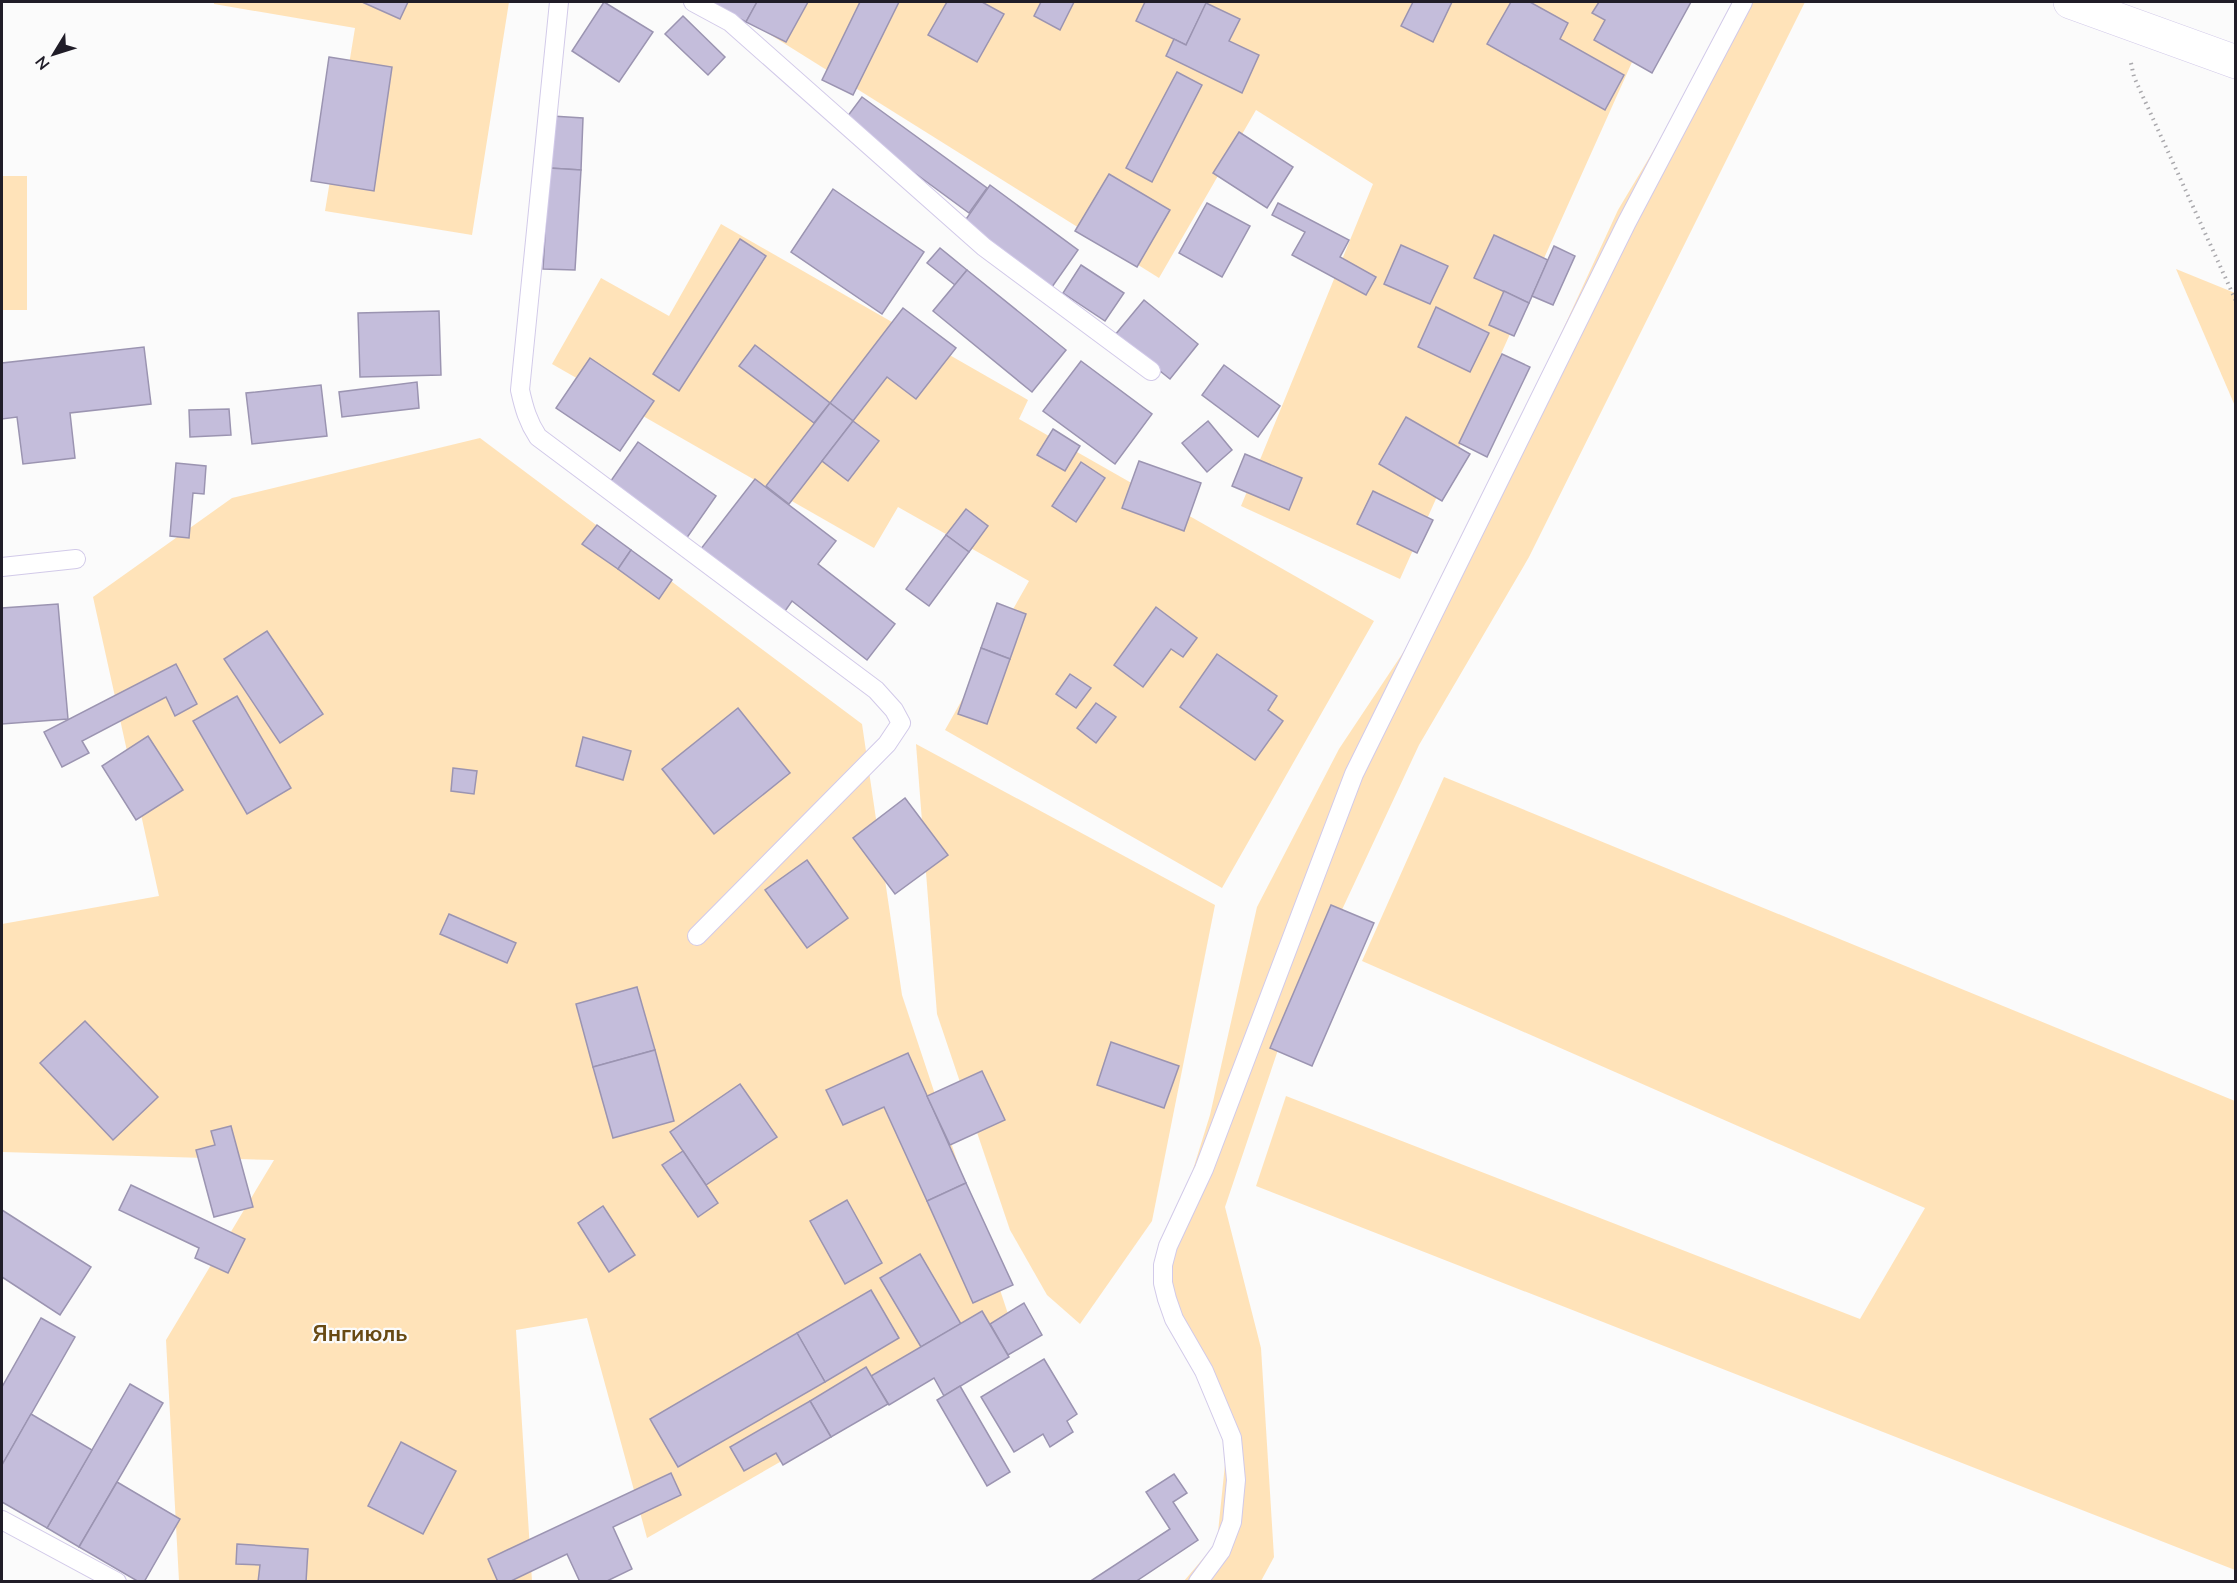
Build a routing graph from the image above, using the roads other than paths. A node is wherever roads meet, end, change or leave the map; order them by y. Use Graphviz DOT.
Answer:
graph roads {
  1 [pos="559,2"];
  2 [pos="693,2"];
  3 [pos="1743,2"];
  4 [pos="2070,2"];
  5 [pos="2235,62"];
  6 [pos="1150,371"];
  7 [pos="76,559"];
  8 [pos="2,567"];
  9 [pos="697,936"];
  10 [pos="2,1520"];
  11 [pos="117,1581"];
  12 [pos="1198,1581"];
  1 -- 9 [label="lane"];
  2 -- 6 [label="lane"];
  3 -- 12 [label="lane"];
  4 -- 5 [label="street"];
  7 -- 8 [label="lane"];
  10 -- 11 [label="lane"];
}
